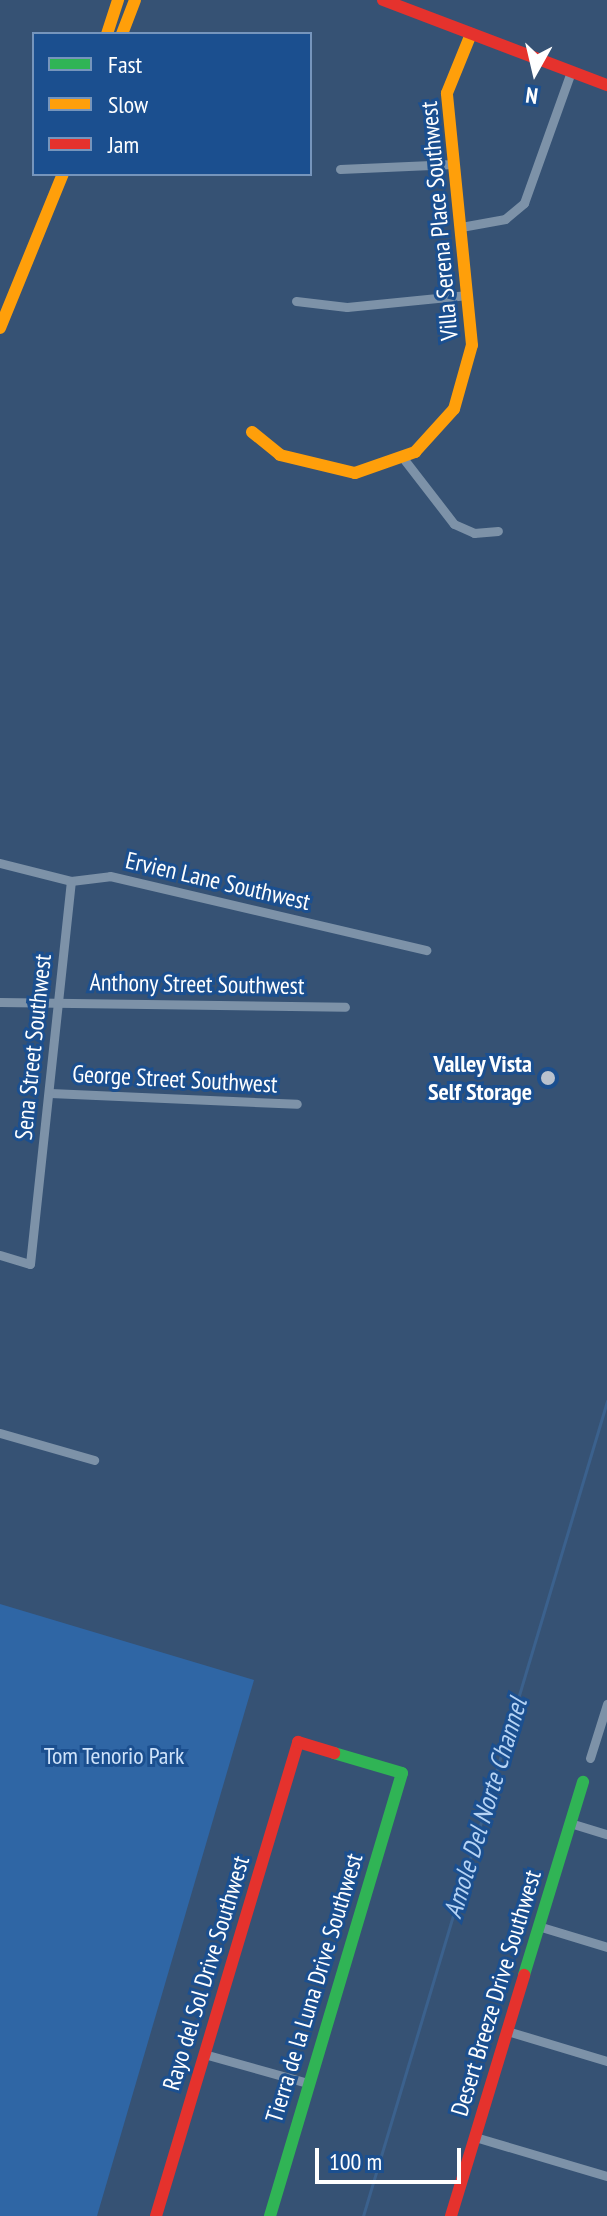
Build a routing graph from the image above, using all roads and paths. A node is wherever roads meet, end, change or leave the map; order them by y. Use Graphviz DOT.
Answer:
graph roads {
  1 [pos="118,0"];
  2 [pos="135,0"];
  3 [pos="383,0"];
  4 [pos="108,32"];
  5 [pos="123,32"];
  6 [pos="471,34"];
  7 [pos="571,72"];
  8 [pos="607,85"];
  9 [pos="454,164"];
  10 [pos="340,169"];
  11 [pos="62,176"];
  12 [pos="461,227"];
  13 [pos="467,295"];
  14 [pos="296,301"];
  15 [pos="0,328"];
  16 [pos="252,432"];
  17 [pos="403,458"];
  18 [pos="498,531"];
  19 [pos="0,863"];
  20 [pos="71,881"];
  21 [pos="426,950"];
  22 [pos="0,1002"];
  23 [pos="57,1002"];
  24 [pos="345,1007"];
  25 [pos="50,1093"];
  26 [pos="297,1104"];
  27 [pos="0,1255"];
  28 [pos="0,1433"];
  29 [pos="94,1460"];
  30 [pos="607,1704"];
  31 [pos="607,1716"];
  32 [pos="298,1742"];
  33 [pos="590,1758"];
  34 [pos="583,1782"];
  35 [pos="570,1823"];
  36 [pos="607,1834"];
  37 [pos="538,1926"];
  38 [pos="607,1947"];
  39 [pos="507,2031"];
  40 [pos="204,2054"];
  41 [pos="607,2061"];
  42 [pos="308,2083"];
  43 [pos="475,2137"];
  44 [pos="607,2176"];
  45 [pos="156,2216"];
  46 [pos="270,2216"];
  47 [pos="451,2216"];
  1 -- 4 [label="street"];
  2 -- 5 [label="street"];
  3 -- 6 [label="street"];
  6 -- 7 [label="street"];
  6 -- 9 [label="street, Villa Serena Place Southwest"];
  7 -- 8 [label="street"];
  7 -- 12 [label="street"];
  9 -- 10 [label="street"];
  9 -- 12 [label="street, Villa Serena Place Southwest"];
  11 -- 15 [label="street"];
  12 -- 13 [label="street, Villa Serena Place Southwest"];
  13 -- 14 [label="street"];
  13 -- 17 [label="street, Villa Serena Place Southwest"];
  16 -- 17 [label="street, Villa Serena Place Southwest"];
  17 -- 18 [label="street"];
  19 -- 20 [label="street, Ervien Lane Southwest"];
  20 -- 21 [label="street, Ervien Lane Southwest"];
  20 -- 23 [label="street, Sena Street Southwest"];
  22 -- 23 [label="street, Anthony Street Southwest"];
  23 -- 24 [label="street, Anthony Street Southwest"];
  23 -- 25 [label="street, Sena Street Southwest"];
  25 -- 26 [label="street, George Street Southwest"];
  25 -- 27 [label="street, Sena Street Southwest"];
  28 -- 29 [label="street"];
  30 -- 31 [label="street"];
  31 -- 33 [label="street"];
  32 -- 40 [label="street, Rayo del Sol Drive Southwest"];
  32 -- 42 [label="street, Tierra de la Luna Drive Southwest"];
  34 -- 35 [label="street, Desert Breeze Drive Southwest"];
  35 -- 36 [label="street"];
  35 -- 37 [label="street, Desert Breeze Drive Southwest"];
  37 -- 38 [label="street"];
  37 -- 39 [label="street, Desert Breeze Drive Southwest"];
  39 -- 41 [label="street"];
  39 -- 43 [label="street, Desert Breeze Drive Southwest"];
  40 -- 42 [label="street"];
  40 -- 45 [label="street, Rayo del Sol Drive Southwest"];
  42 -- 46 [label="street, Tierra de la Luna Drive Southwest"];
  43 -- 44 [label="street"];
  43 -- 47 [label="street, Desert Breeze Drive Southwest"];
}
